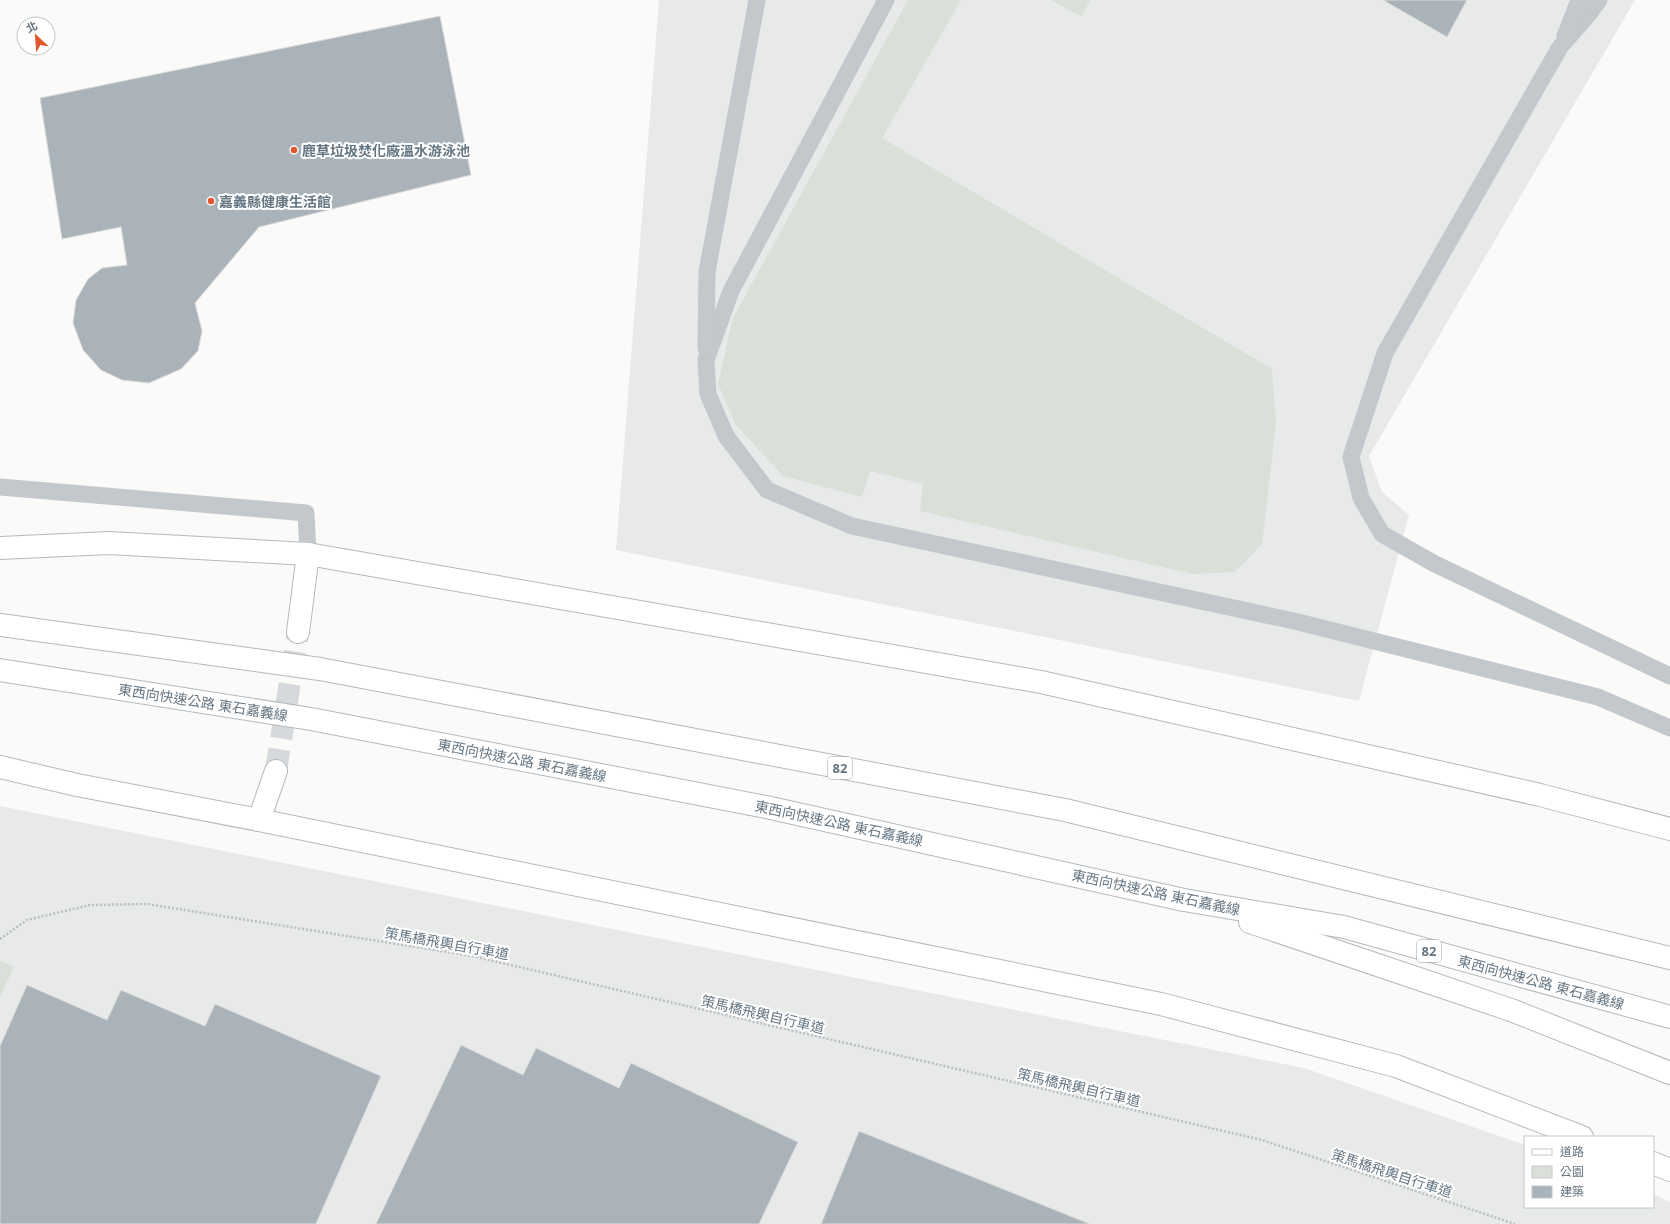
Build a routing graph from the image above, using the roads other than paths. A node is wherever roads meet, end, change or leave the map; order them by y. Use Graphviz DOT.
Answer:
graph roads {
  1 [pos="757,0"];
  2 [pos="886,0"];
  3 [pos="1579,0"];
  4 [pos="1599,0"];
  5 [pos="1560,47"];
  6 [pos="706,360"];
  7 [pos="0,487"];
  8 [pos="0,548"];
  9 [pos="308,554"];
  10 [pos="0,625"];
  11 [pos="298,632"];
  12 [pos="0,670"];
  13 [pos="1670,676"];
  14 [pos="1670,728"];
  15 [pos="0,767"];
  16 [pos="276,771"];
  17 [pos="259,820"];
  18 [pos="1670,829"];
  19 [pos="1184,900"];
  20 [pos="1670,958"];
  21 [pos="1670,1017"];
  22 [pos="1670,1073"];
  23 [pos="1579,1136"];
  24 [pos="1654,1164"];
  25 [pos="1670,1170"];
  1 -- 6 [label="lane"];
  2 -- 6 [label="lane"];
  3 -- 5 [label="lane"];
  4 -- 5 [label="lane"];
  5 -- 13 [label="lane"];
  6 -- 14 [label="lane"];
  7 -- 9 [label="lane"];
  8 -- 9 [label="main road"];
  9 -- 11 [label="main road"];
  9 -- 18 [label="main road"];
  10 -- 20 [label="main road, 82"];
  12 -- 19 [label="main road, 東西向快速公路 東石嘉義線 / 82"];
  15 -- 17 [label="main road"];
  16 -- 17 [label="main road"];
  17 -- 23 [label="main road"];
  19 -- 21 [label="main road, 東西向快速公路 東石嘉義線 / 82"];
  19 -- 22 [label="main road"];
  24 -- 25 [label="main road"];
}
